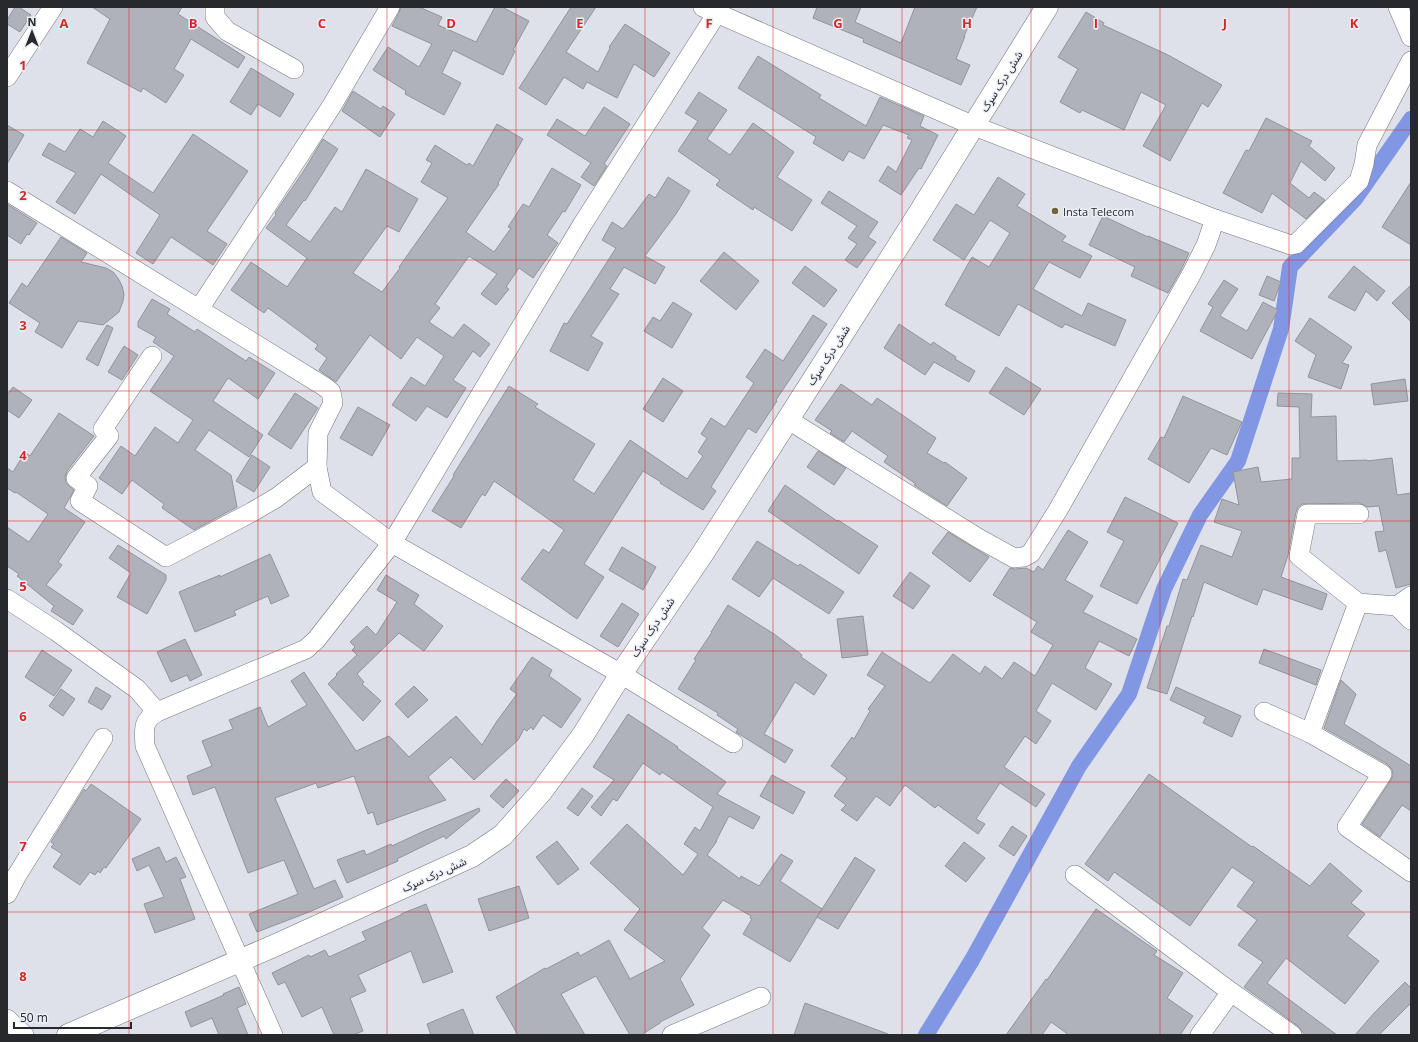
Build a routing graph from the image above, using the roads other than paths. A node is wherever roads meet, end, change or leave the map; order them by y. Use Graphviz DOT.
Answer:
graph roads {
  1 [pos="52,7"];
  2 [pos="216,7"];
  3 [pos="390,7"];
  4 [pos="1047,7"];
  5 [pos="1398,7"];
  6 [pos="710,10"];
  7 [pos="1411,37"];
  8 [pos="1411,61"];
  9 [pos="294,69"];
  10 [pos="7,77"];
  11 [pos="974,126"];
  12 [pos="7,190"];
  13 [pos="1215,219"];
  14 [pos="199,309"];
  15 [pos="152,356"];
  16 [pos="788,419"];
  17 [pos="317,467"];
  18 [pos="1359,514"];
  19 [pos="392,543"];
  20 [pos="7,599"];
  21 [pos="1404,601"];
  22 [pos="1358,603"];
  23 [pos="1411,620"];
  24 [pos="621,674"];
  25 [pos="157,712"];
  26 [pos="1264,712"];
  27 [pos="1310,733"];
  28 [pos="103,738"];
  29 [pos="733,743"];
  30 [pos="1411,872"];
  31 [pos="1075,875"];
  32 [pos="7,894"];
  33 [pos="240,960"];
  34 [pos="1231,992"];
  35 [pos="761,997"];
  36 [pos="68,1035"];
  37 [pos="273,1035"];
  38 [pos="672,1035"];
  39 [pos="1200,1035"];
  40 [pos="1292,1035"];
  1 -- 10 [label="street"];
  2 -- 9 [label="street"];
  3 -- 14 [label="street"];
  4 -- 11 [label="main road, شش درک سړک"];
  5 -- 7 [label="street"];
  6 -- 11 [label="street"];
  6 -- 19 [label="street"];
  8 -- 13 [label="street"];
  11 -- 13 [label="street"];
  11 -- 16 [label="main road, شش درک سړک"];
  12 -- 14 [label="street"];
  13 -- 16 [label="street"];
  14 -- 17 [label="street"];
  15 -- 17 [label="street"];
  16 -- 24 [label="main road, شش درک سړک"];
  17 -- 19 [label="street"];
  18 -- 22 [label="street"];
  19 -- 24 [label="street"];
  19 -- 25 [label="street"];
  20 -- 25 [label="street"];
  21 -- 22 [label="street"];
  21 -- 23 [label="street"];
  22 -- 27 [label="street"];
  24 -- 29 [label="street"];
  24 -- 33 [label="main road, شش درک سړک"];
  25 -- 33 [label="street"];
  26 -- 27 [label="street"];
  27 -- 30 [label="street"];
  28 -- 32 [label="street"];
  31 -- 34 [label="street"];
  33 -- 36 [label="main road, شش درک سړک"];
  33 -- 37 [label="street"];
  34 -- 39 [label="street"];
  34 -- 40 [label="street"];
  35 -- 38 [label="street"];
}
